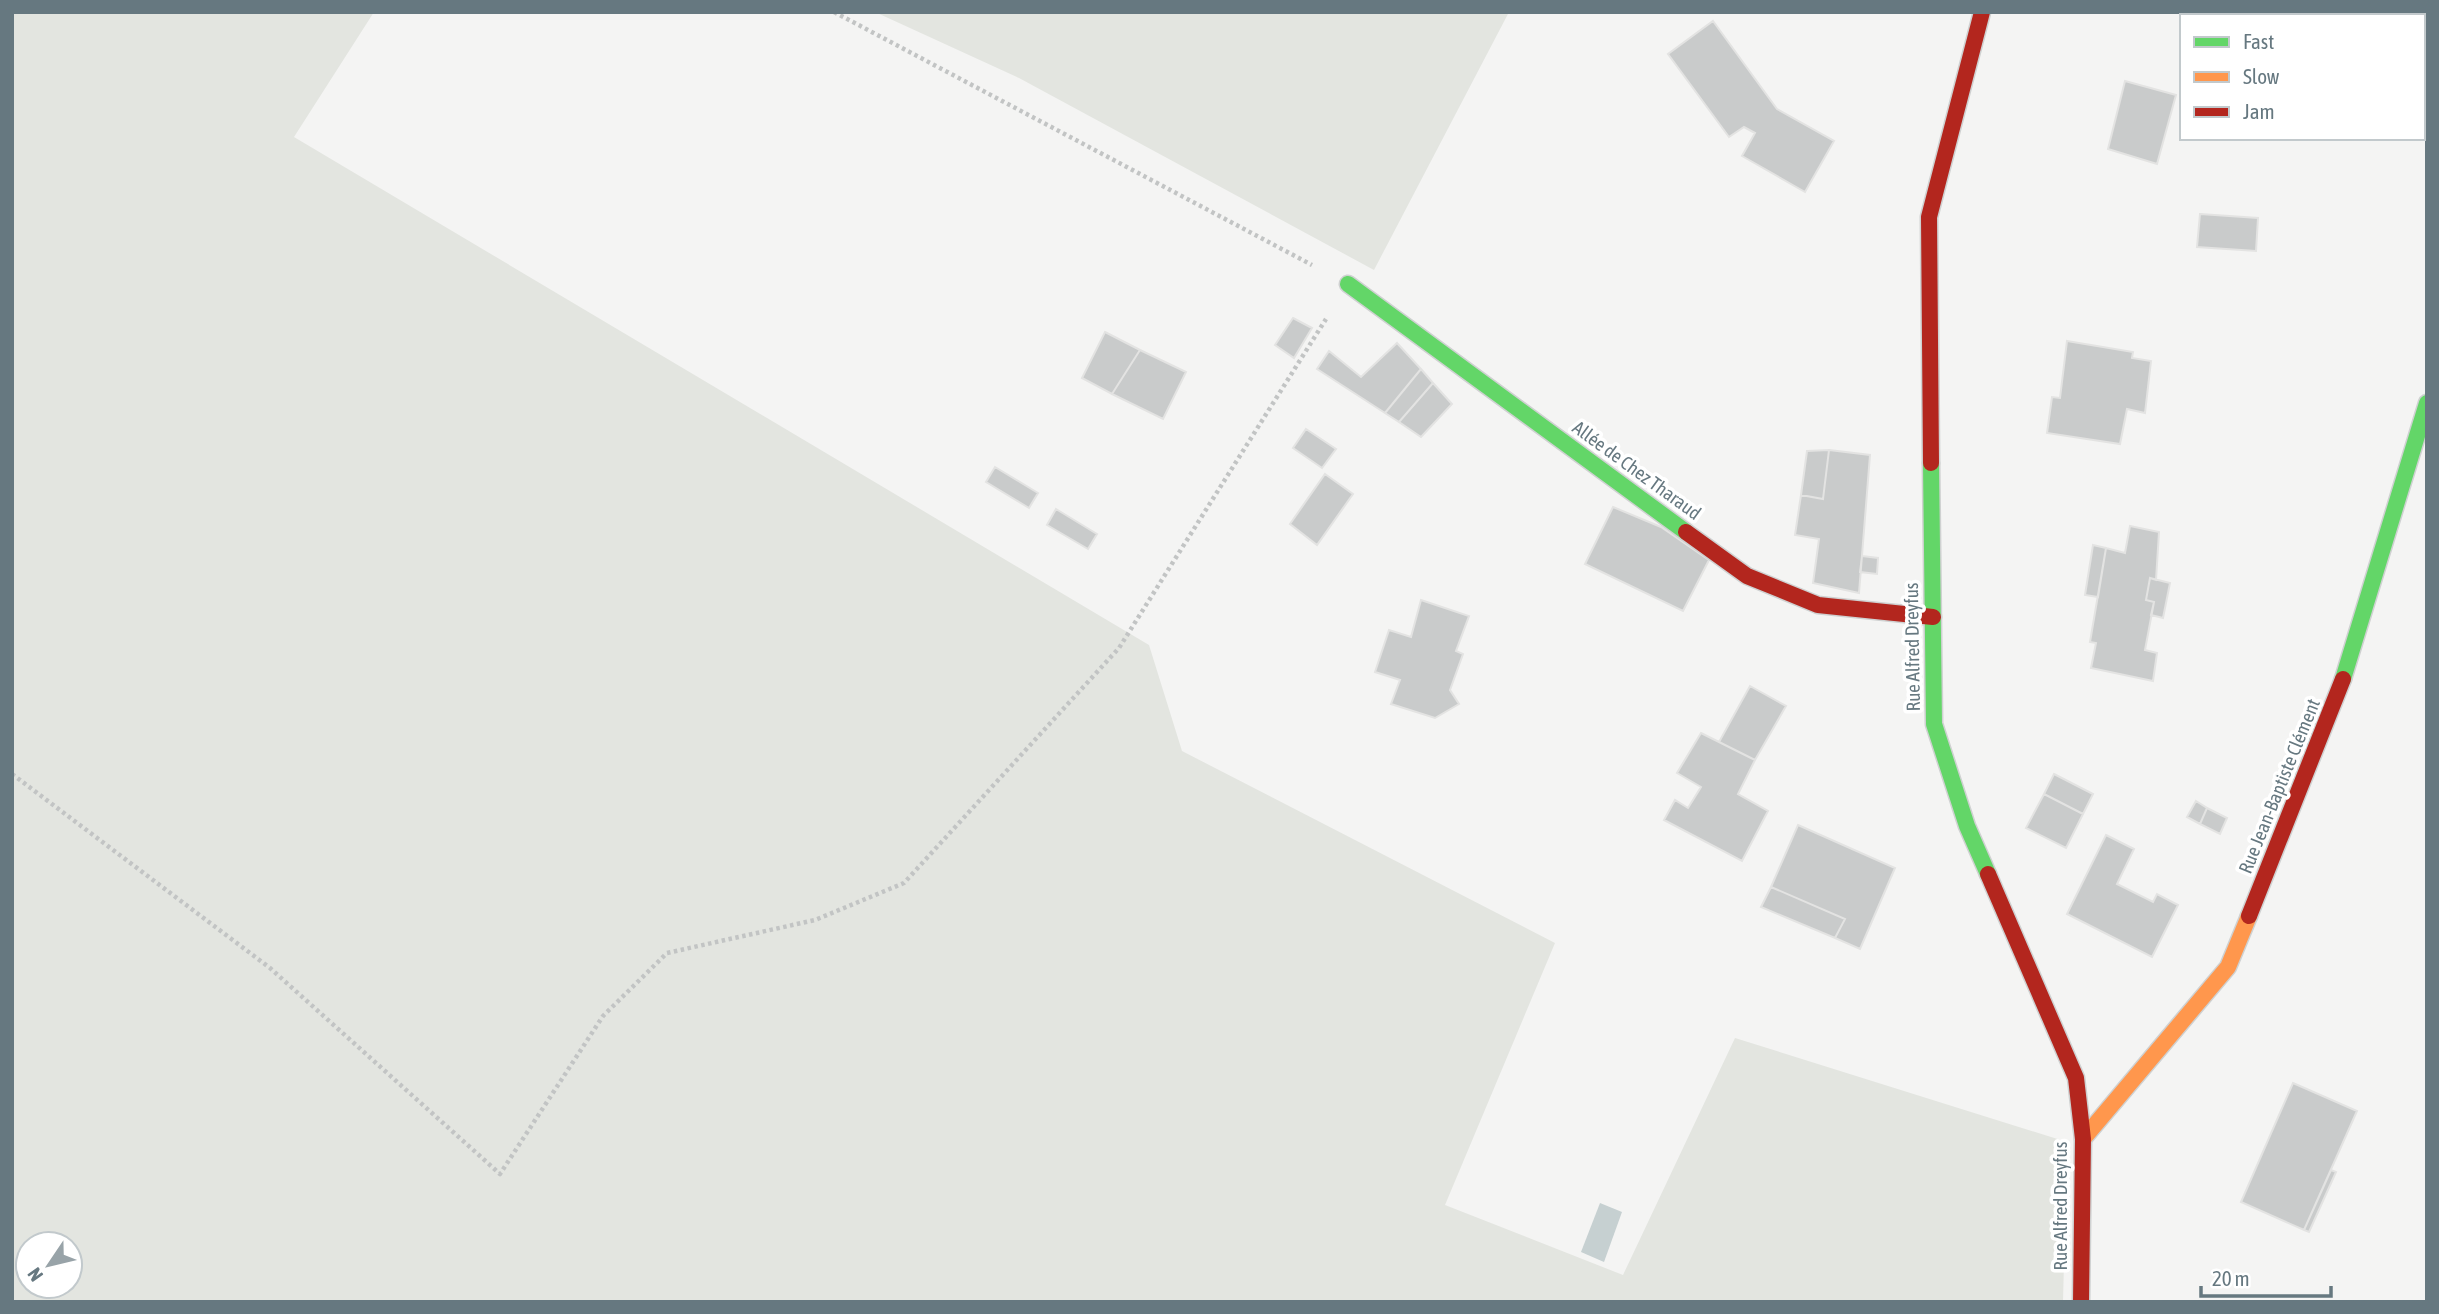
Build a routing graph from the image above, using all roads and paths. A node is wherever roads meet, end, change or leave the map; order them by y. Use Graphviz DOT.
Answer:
graph roads {
  1 [pos="834,12"];
  2 [pos="1982,12"];
  3 [pos="1348,284"];
  4 [pos="2427,403"];
  5 [pos="1933,617"];
  6 [pos="12,774"];
  7 [pos="2082,1139"];
  8 [pos="2081,1302"];
  1 -- 3 [label="path"];
  2 -- 5 [label="street, Rue Alfred Dreyfus"];
  3 -- 5 [label="street, Allée de Chez Tharaud"];
  3 -- 6 [label="path"];
  4 -- 7 [label="street, Rue Jean-Baptiste Clément"];
  5 -- 7 [label="street, Rue Alfred Dreyfus"];
  7 -- 8 [label="street, Rue Alfred Dreyfus"];
}
